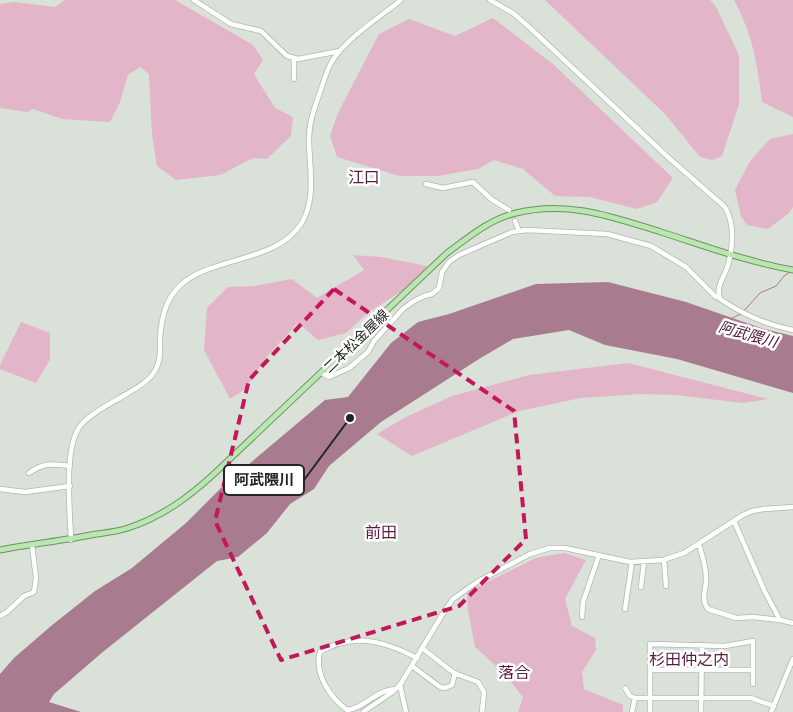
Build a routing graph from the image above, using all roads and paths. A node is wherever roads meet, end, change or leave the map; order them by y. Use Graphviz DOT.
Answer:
graph roads {
  1 [pos="194,0"];
  2 [pos="401,0"];
  3 [pos="490,0"];
  4 [pos="340,51"];
  5 [pos="294,58"];
  6 [pos="294,79"];
  7 [pos="426,184"];
  8 [pos="509,210"];
  9 [pos="516,221"];
  10 [pos="519,231"];
  11 [pos="729,254"];
  12 [pos="793,270"];
  13 [pos="718,297"];
  14 [pos="793,330"];
  15 [pos="322,373"];
  16 [pos="70,466"];
  17 [pos="29,473"];
  18 [pos="70,486"];
  19 [pos="0,488"];
  20 [pos="793,507"];
  21 [pos="734,521"];
  22 [pos="71,540"];
  23 [pos="699,544"];
  24 [pos="32,545"];
  25 [pos="0,550"];
  26 [pos="599,555"];
  27 [pos="664,560"];
  28 [pos="632,562"];
  29 [pos="644,562"];
  30 [pos="666,586"];
  31 [pos="640,587"];
  32 [pos="625,609"];
  33 [pos="0,616"];
  34 [pos="582,617"];
  35 [pos="780,620"];
  36 [pos="793,623"];
  37 [pos="702,645"];
  38 [pos="422,648"];
  39 [pos="417,658"];
  40 [pos="793,660"];
  41 [pos="412,666"];
  42 [pos="650,670"];
  43 [pos="702,670"];
  44 [pos="753,670"];
  45 [pos="455,673"];
  46 [pos="753,684"];
  47 [pos="400,685"];
  48 [pos="625,688"];
  49 [pos="395,689"];
  50 [pos="635,698"];
  51 [pos="650,698"];
  52 [pos="702,698"];
  53 [pos="774,706"];
  54 [pos="363,712"];
  55 [pos="406,712"];
  56 [pos="482,712"];
  57 [pos="632,712"];
  58 [pos="650,712"];
  59 [pos="701,712"];
  60 [pos="771,712"];
  1 -- 5 [label="street"];
  2 -- 4 [label="street"];
  3 -- 11 [label="street"];
  4 -- 5 [label="street"];
  4 -- 16 [label="street"];
  5 -- 6 [label="street"];
  7 -- 8 [label="street"];
  9 -- 10 [label="street"];
  10 -- 13 [label="street"];
  10 -- 15 [label="street"];
  11 -- 12 [label="main road, 二本松金屋線"];
  11 -- 13 [label="street"];
  11 -- 15 [label="main road, 二本松金屋線"];
  13 -- 14 [label="street"];
  15 -- 22 [label="main road, 二本松金屋線"];
  16 -- 17 [label="street"];
  16 -- 18 [label="street"];
  18 -- 19 [label="street"];
  18 -- 22 [label="street"];
  20 -- 21 [label="street"];
  21 -- 23 [label="street"];
  21 -- 35 [label="street"];
  22 -- 24 [label="main road, 二本松金屋線"];
  23 -- 27 [label="street"];
  23 -- 35 [label="street"];
  24 -- 25 [label="main road, 二本松金屋線"];
  24 -- 33 [label="street"];
  26 -- 28 [label="street"];
  26 -- 34 [label="street"];
  26 -- 38 [label="street"];
  27 -- 29 [label="street"];
  27 -- 30 [label="street"];
  28 -- 29 [label="street"];
  28 -- 32 [label="street"];
  29 -- 31 [label="street"];
  35 -- 36 [label="street"];
  37 -- 42 [label="street"];
  37 -- 43 [label="street"];
  37 -- 44 [label="street"];
  38 -- 39 [label="street"];
  38 -- 45 [label="street"];
  39 -- 41 [label="street"];
  39 -- 49 [label="street"];
  40 -- 53 [label="street"];
  41 -- 45 [label="street"];
  41 -- 47 [label="street"];
  42 -- 43 [label="street"];
  42 -- 51 [label="street"];
  43 -- 44 [label="street"];
  43 -- 52 [label="street"];
  44 -- 46 [label="street"];
  45 -- 56 [label="street"];
  47 -- 49 [label="street"];
  47 -- 55 [label="street"];
  48 -- 50 [label="street"];
  49 -- 54 [label="street"];
  50 -- 51 [label="street"];
  50 -- 57 [label="street"];
  51 -- 52 [label="street"];
  51 -- 58 [label="street"];
  52 -- 53 [label="street"];
  52 -- 59 [label="street"];
  53 -- 60 [label="street"];
}
